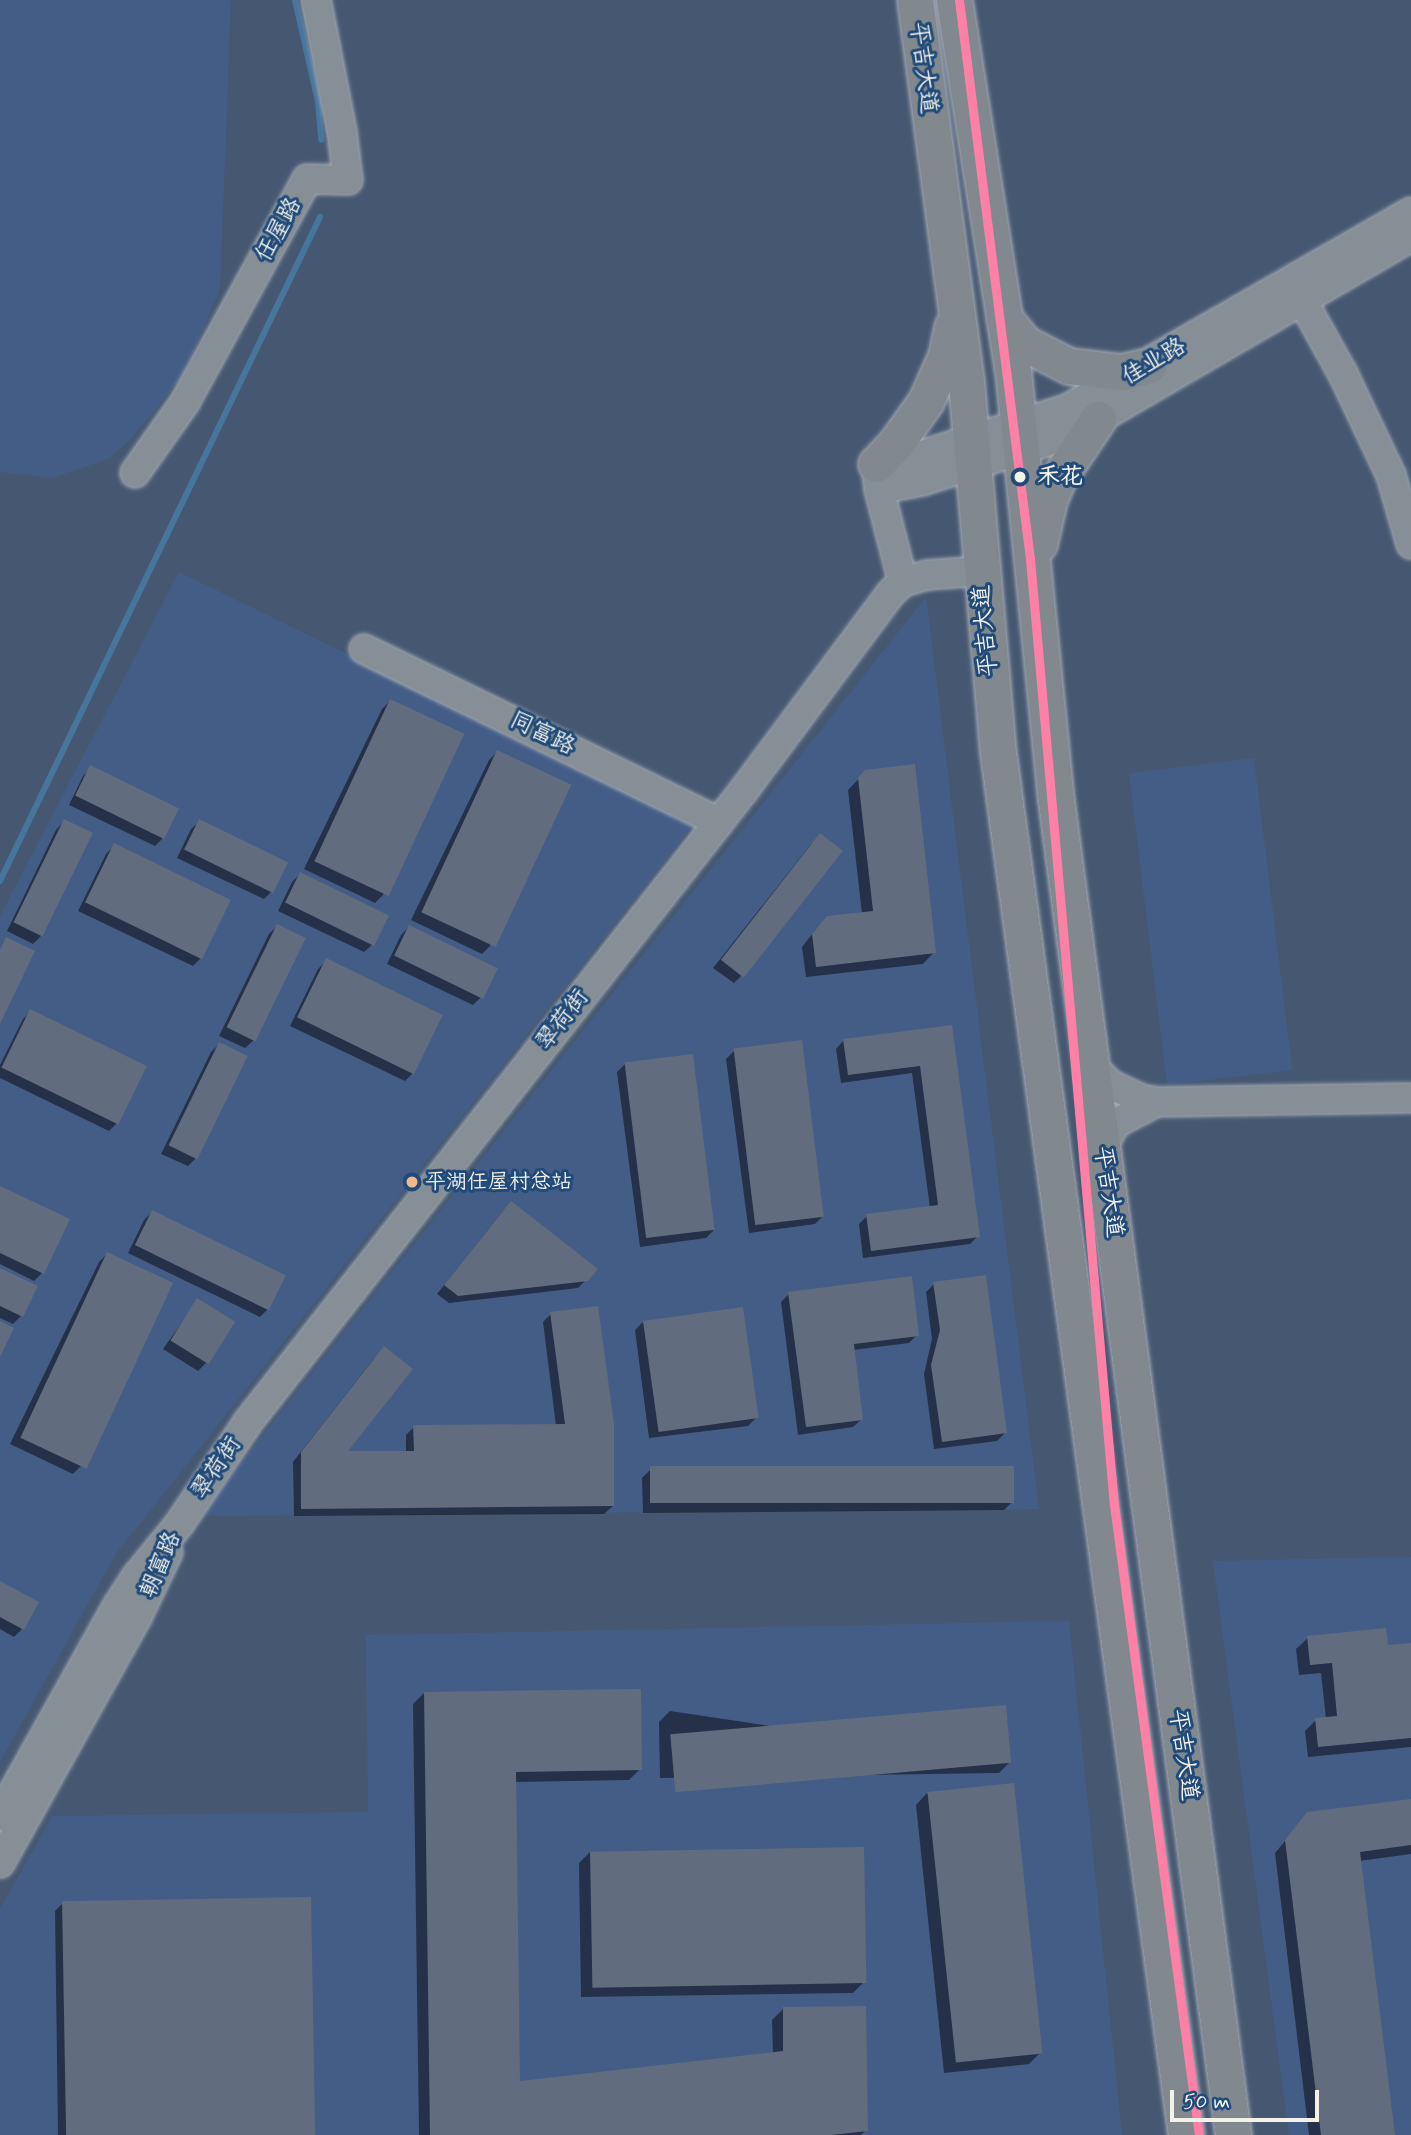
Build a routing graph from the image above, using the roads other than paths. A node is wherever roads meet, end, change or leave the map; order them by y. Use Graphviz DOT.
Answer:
graph roads {
  1 [pos="316,0"];
  2 [pos="915,0"];
  3 [pos="954,0"];
  4 [pos="1411,212"];
  5 [pos="989,228"];
  6 [pos="945,234"];
  7 [pos="1411,237"];
  8 [pos="1301,300"];
  9 [pos="955,302"];
  10 [pos="1004,318"];
  11 [pos="1148,366"];
  12 [pos="1098,419"];
  13 [pos="1019,438"];
  14 [pos="972,453"];
  15 [pos="135,473"];
  16 [pos="877,476"];
  17 [pos="1411,544"];
  18 [pos="981,572"];
  19 [pos="903,582"];
  20 [pos="1034,586"];
  21 [pos="1040,648"];
  22 [pos="363,649"];
  23 [pos="988,652"];
  24 [pos="719,822"];
  25 [pos="1091,1065"];
  26 [pos="1411,1098"];
  27 [pos="1156,1102"];
  28 [pos="1102,1147"];
  29 [pos="180,1524"];
  30 [pos="0,1816"];
  31 [pos="0,1863"];
  32 [pos="1186,2135"];
  33 [pos="1233,2135"];
  1 -- 15 [label="street, 任屋路"];
  2 -- 6 [label="main road, 平吉大道"];
  3 -- 5 [label="main road, 平吉大道"];
  4 -- 11 [label="street, 佳业路"];
  5 -- 6 [label="main road"];
  5 -- 10 [label="main road, 平吉大道"];
  6 -- 9 [label="main road, 平吉大道"];
  7 -- 8 [label="street, 佳业路"];
  8 -- 12 [label="street, 佳业路"];
  8 -- 17 [label="street"];
  9 -- 14 [label="main road, 平吉大道"];
  9 -- 16 [label="main road"];
  10 -- 11 [label="main road"];
  10 -- 13 [label="main road, 平吉大道"];
  11 -- 13 [label="street, 佳业路"];
  12 -- 13 [label="street, 佳业路"];
  12 -- 20 [label="main road"];
  13 -- 14 [label="street, 佳业路"];
  13 -- 20 [label="main road, 平吉大道"];
  14 -- 16 [label="street, 佳业路"];
  14 -- 18 [label="main road, 平吉大道"];
  16 -- 19 [label="street"];
  18 -- 19 [label="street"];
  18 -- 23 [label="main road, 平吉大道"];
  19 -- 24 [label="street, 翠荷街"];
  20 -- 21 [label="main road, 平吉大道"];
  21 -- 23 [label="main road"];
  21 -- 25 [label="main road, 平吉大道"];
  22 -- 24 [label="street, 同富路"];
  23 -- 32 [label="main road, 平吉大道"];
  24 -- 29 [label="street, 翠荷街"];
  25 -- 27 [label="street"];
  25 -- 28 [label="main road, 平吉大道"];
  26 -- 27 [label="street"];
  27 -- 28 [label="street"];
  28 -- 33 [label="main road, 平吉大道"];
  29 -- 30 [label="street, 朝富路"];
  29 -- 31 [label="street, 朝富路"];
}
